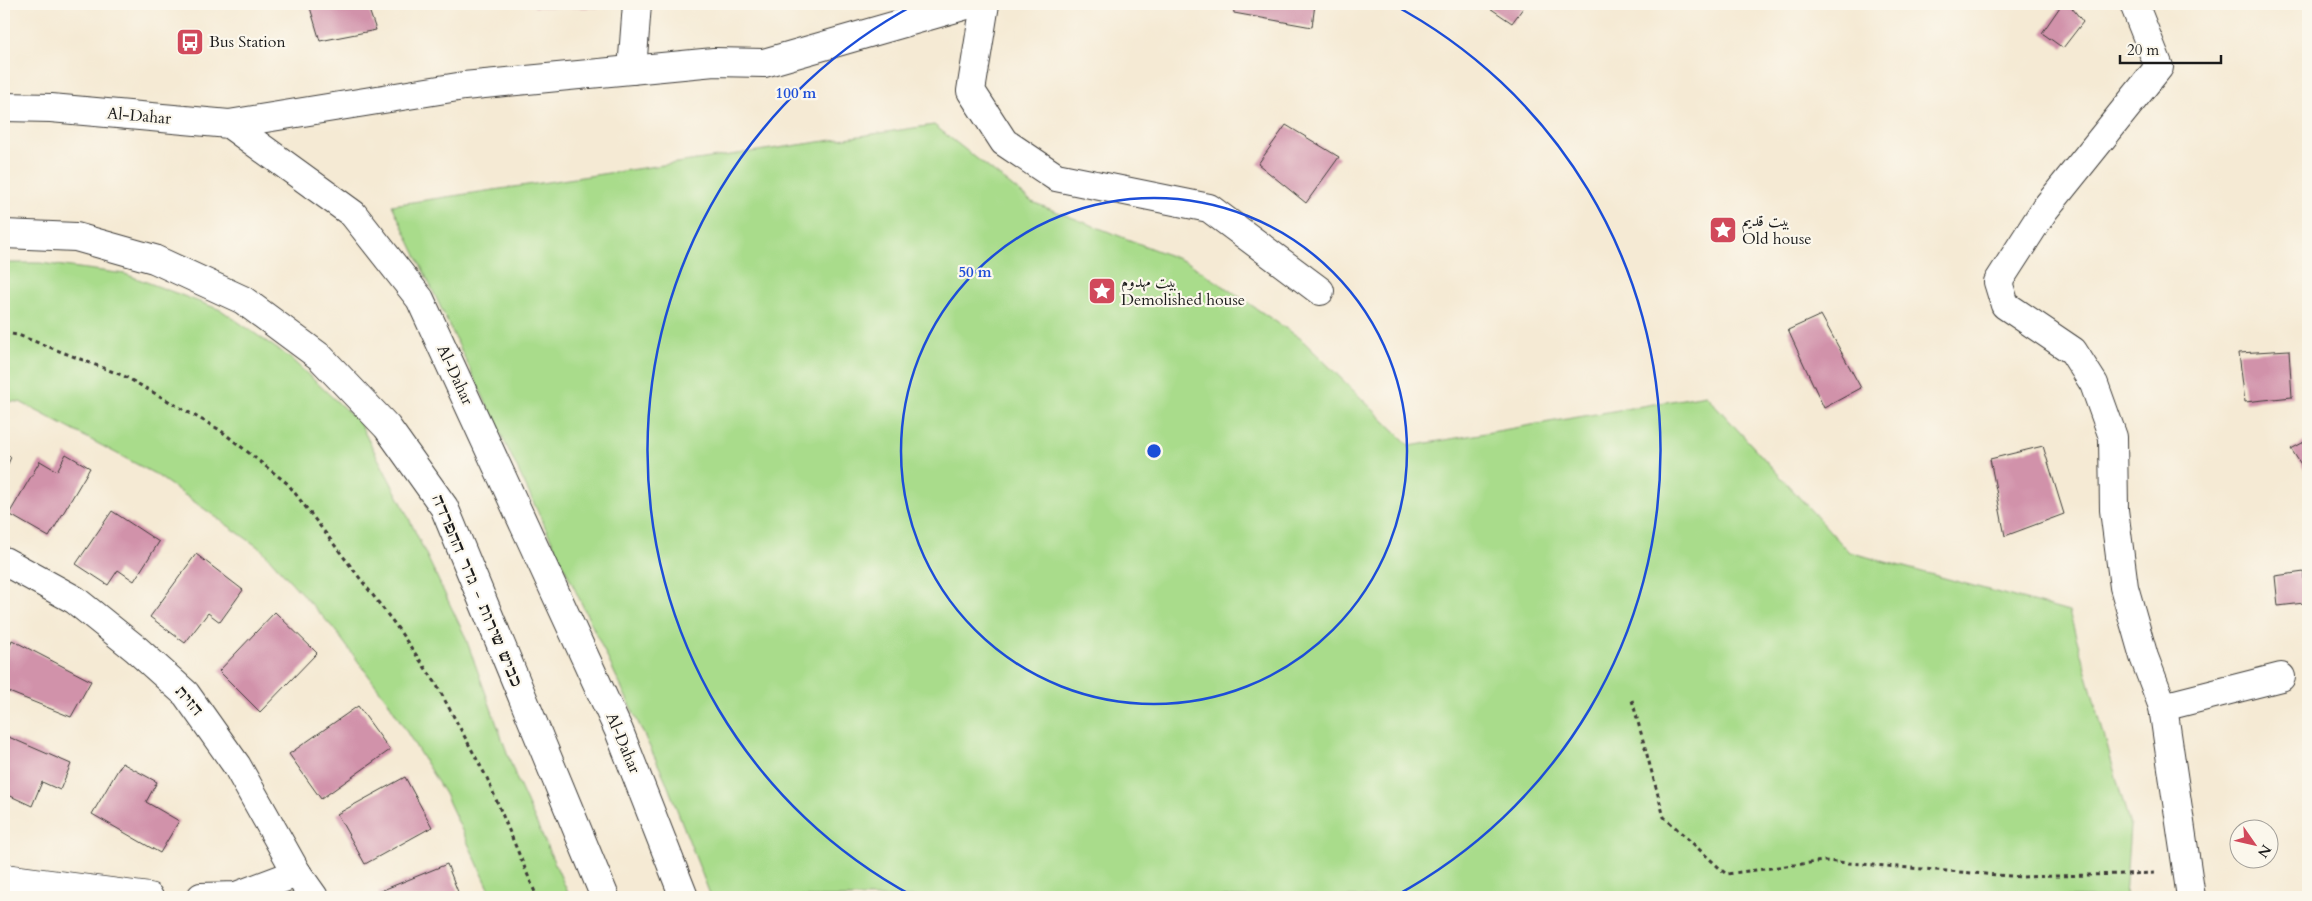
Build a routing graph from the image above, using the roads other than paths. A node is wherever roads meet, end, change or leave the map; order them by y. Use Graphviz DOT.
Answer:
graph roads {
  1 [pos="637,4"];
  2 [pos="970,4"];
  3 [pos="985,4"];
  4 [pos="2134,4"];
  5 [pos="632,70"];
  6 [pos="4,107"];
  7 [pos="228,124"];
  8 [pos="4,234"];
  9 [pos="1320,291"];
  10 [pos="4,561"];
  11 [pos="2281,677"];
  12 [pos="2163,707"];
  13 [pos="298,873"];
  14 [pos="4,878"];
  15 [pos="2189,885"];
  16 [pos="149,897"];
  17 [pos="201,897"];
  18 [pos="314,897"];
  19 [pos="604,897"];
  20 [pos="684,897"];
  1 -- 5 [label="street"];
  2 -- 5 [label="street"];
  3 -- 9 [label="street"];
  4 -- 12 [label="street"];
  5 -- 7 [label="street"];
  6 -- 7 [label="street, Al-Dahar"];
  7 -- 20 [label="street, Al-Dahar"];
  8 -- 19 [label="street, כביש שירות - גדר ההפרדה"];
  10 -- 13 [label="street, הזית"];
  11 -- 12 [label="street"];
  12 -- 15 [label="street"];
  13 -- 17 [label="street"];
  13 -- 18 [label="street, הזית"];
  14 -- 16 [label="street"];
}
